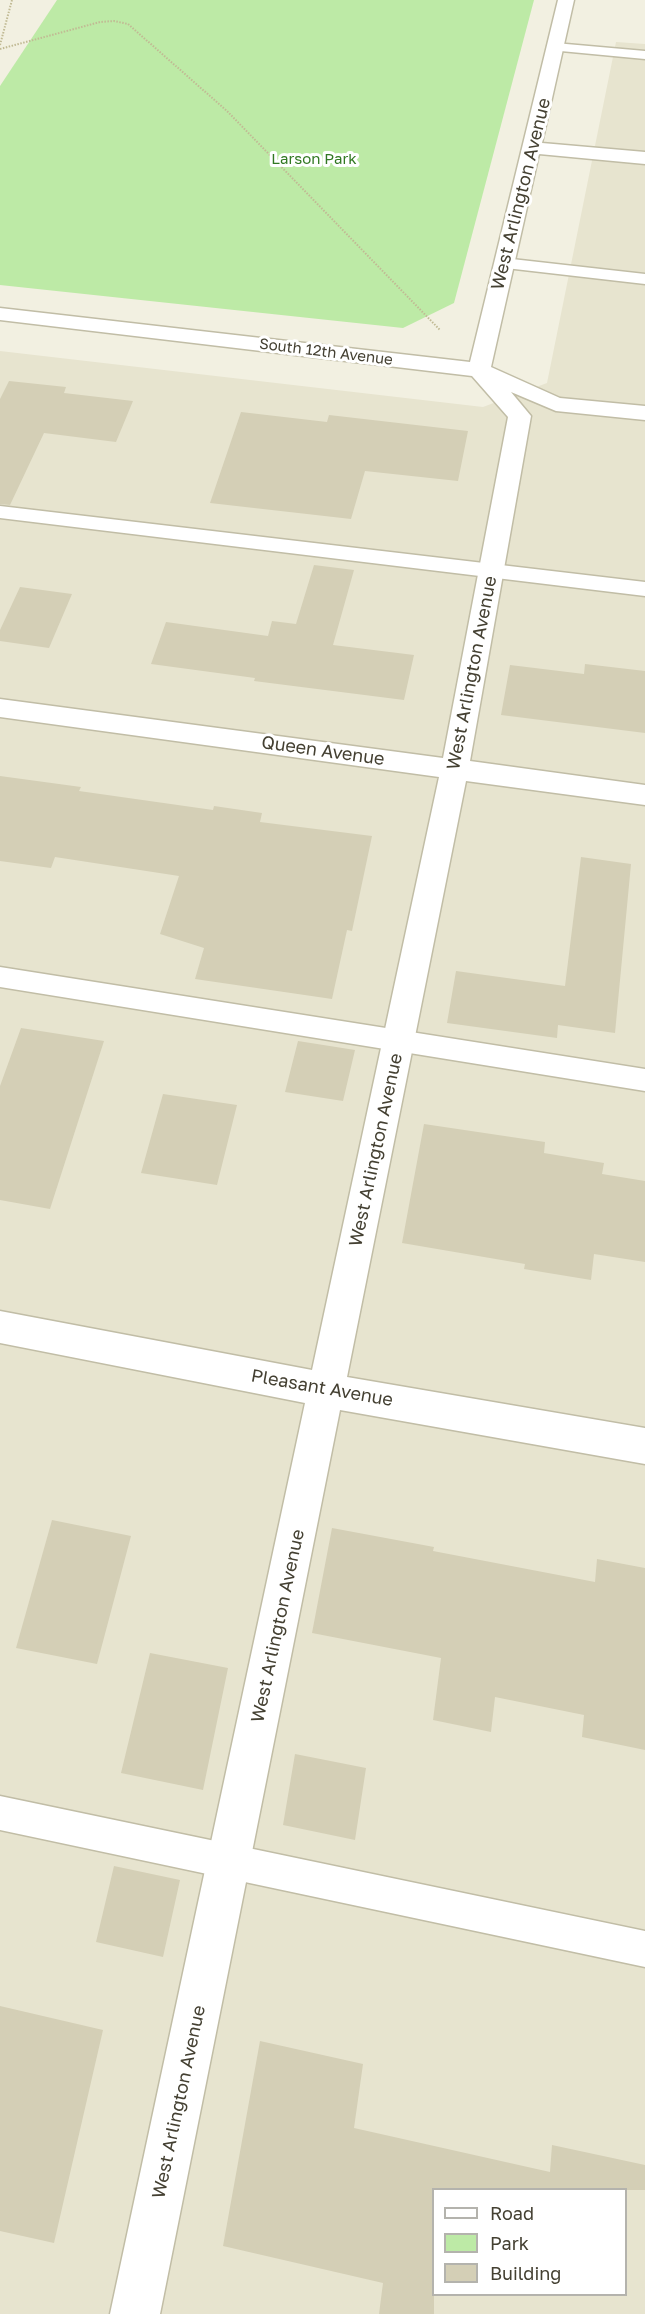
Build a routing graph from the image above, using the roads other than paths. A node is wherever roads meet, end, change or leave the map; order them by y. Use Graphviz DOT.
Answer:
graph roads {
  1 [pos="566,0"];
  2 [pos="555,47"];
  3 [pos="645,55"];
  4 [pos="532,148"];
  5 [pos="645,158"];
  6 [pos="503,263"];
  7 [pos="645,279"];
  8 [pos="0,314"];
  9 [pos="479,370"];
  10 [pos="645,413"];
  11 [pos="0,512"];
  12 [pos="492,570"];
  13 [pos="645,589"];
  14 [pos="0,708"];
  15 [pos="455,768"];
  16 [pos="645,795"];
  17 [pos="0,977"];
  18 [pos="398,1042"];
  19 [pos="645,1080"];
  20 [pos="0,1327"];
  21 [pos="326,1390"];
  22 [pos="645,1446"];
  23 [pos="0,1813"];
  24 [pos="229,1861"];
  25 [pos="645,1949"];
  26 [pos="135,2314"];
  1 -- 2 [label="street, West Arlington Avenue"];
  2 -- 3 [label="lane"];
  2 -- 4 [label="street, West Arlington Avenue"];
  4 -- 5 [label="street"];
  4 -- 6 [label="street, West Arlington Avenue"];
  6 -- 7 [label="lane"];
  6 -- 9 [label="street, West Arlington Avenue"];
  8 -- 9 [label="street, South 12th Avenue"];
  9 -- 10 [label="street, South 12th Avenue"];
  9 -- 12 [label="street, West Arlington Avenue"];
  11 -- 12 [label="lane"];
  12 -- 13 [label="lane"];
  12 -- 15 [label="street, West Arlington Avenue"];
  14 -- 15 [label="street, Queen Avenue"];
  15 -- 16 [label="street, Queen Avenue"];
  15 -- 18 [label="street, West Arlington Avenue"];
  17 -- 18 [label="lane"];
  18 -- 19 [label="lane"];
  18 -- 21 [label="street, West Arlington Avenue"];
  20 -- 21 [label="street, Pleasant Avenue"];
  21 -- 22 [label="street, Pleasant Avenue"];
  21 -- 24 [label="street, West Arlington Avenue"];
  23 -- 24 [label="lane"];
  24 -- 25 [label="lane"];
  24 -- 26 [label="street, West Arlington Avenue"];
}
